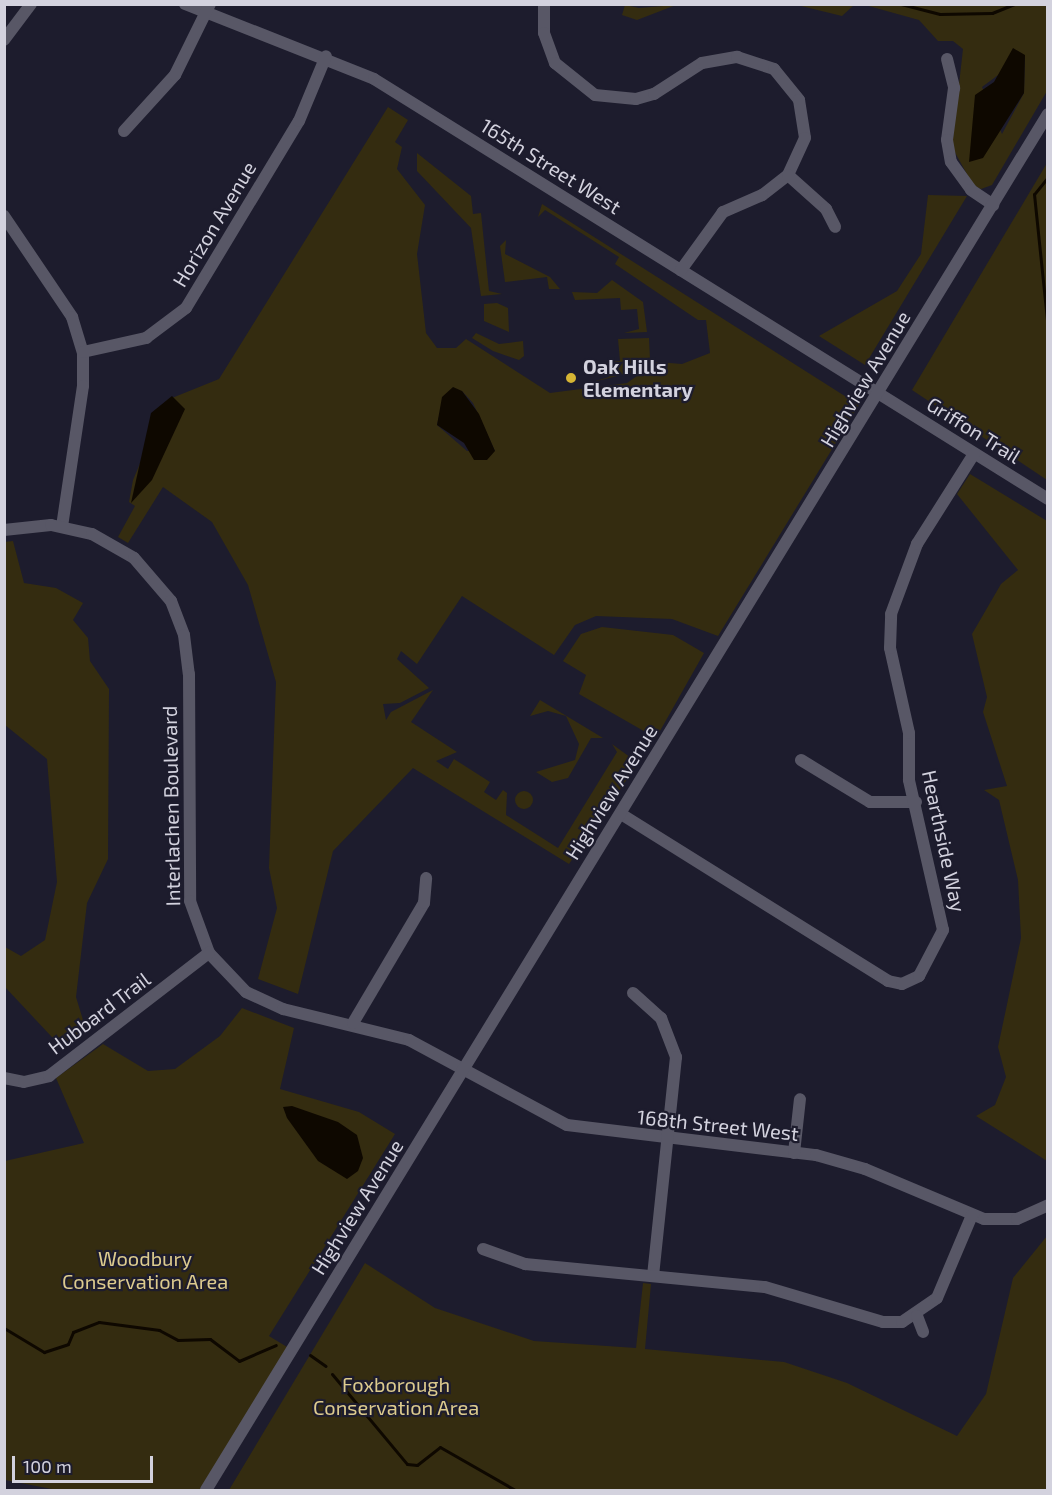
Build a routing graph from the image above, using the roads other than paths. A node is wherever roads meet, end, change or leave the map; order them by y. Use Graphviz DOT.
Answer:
graph roads {
  1 [pos="31,4"];
  2 [pos="185,4"];
  3 [pos="544,4"];
  4 [pos="208,9"];
  5 [pos="4,40"];
  6 [pos="326,56"];
  7 [pos="947,59"];
  8 [pos="1047,114"];
  9 [pos="124,131"];
  10 [pos="788,175"];
  11 [pos="993,205"];
  12 [pos="4,216"];
  13 [pos="835,227"];
  14 [pos="681,270"];
  15 [pos="83,352"];
  16 [pos="880,394"];
  17 [pos="974,454"];
  18 [pos="1047,499"];
  19 [pos="62,526"];
  20 [pos="4,530"];
  21 [pos="801,760"];
  22 [pos="916,802"];
  23 [pos="621,814"];
  24 [pos="426,878"];
  25 [pos="209,954"];
  26 [pos="633,993"];
  27 [pos="353,1023"];
  28 [pos="465,1068"];
  29 [pos="4,1078"];
  30 [pos="800,1099"];
  31 [pos="668,1139"];
  32 [pos="794,1153"];
  33 [pos="1047,1205"];
  34 [pos="972,1215"];
  35 [pos="483,1248"];
  36 [pos="653,1275"];
  37 [pos="916,1316"];
  38 [pos="923,1332"];
  39 [pos="206,1491"];
  1 -- 5 [label="street"];
  2 -- 4 [label="street, 165th Street West"];
  3 -- 10 [label="street"];
  4 -- 6 [label="street, 165th Street West"];
  4 -- 9 [label="street"];
  6 -- 14 [label="street, 165th Street West"];
  6 -- 15 [label="street, Horizon Avenue"];
  7 -- 11 [label="street"];
  8 -- 11 [label="street, Highview Avenue"];
  10 -- 13 [label="street"];
  10 -- 14 [label="street"];
  11 -- 16 [label="street, Highview Avenue"];
  12 -- 15 [label="street"];
  14 -- 16 [label="street, 165th Street West"];
  15 -- 19 [label="street"];
  16 -- 17 [label="street, Griffon Trail"];
  16 -- 23 [label="street, Highview Avenue"];
  17 -- 18 [label="street, Griffon Trail"];
  17 -- 22 [label="street, Hearthside Way"];
  19 -- 20 [label="street, Interlachen Boulevard"];
  19 -- 25 [label="street, Interlachen Boulevard"];
  21 -- 22 [label="street"];
  22 -- 23 [label="street, Hearthside Way"];
  23 -- 28 [label="street, Highview Avenue"];
  24 -- 27 [label="street"];
  25 -- 27 [label="street, Interlachen Boulevard"];
  25 -- 29 [label="street, Hubbard Trail"];
  26 -- 31 [label="street"];
  27 -- 28 [label="street, Interlachen Boulevard"];
  28 -- 31 [label="street, 168th Street West"];
  28 -- 39 [label="street, Highview Avenue"];
  30 -- 32 [label="street"];
  31 -- 32 [label="street, 168th Street West"];
  31 -- 36 [label="street"];
  32 -- 34 [label="street, 168th Street West"];
  33 -- 34 [label="street, 168th Street West"];
  34 -- 37 [label="street"];
  35 -- 36 [label="street"];
  36 -- 37 [label="street"];
  37 -- 38 [label="street"];
}
